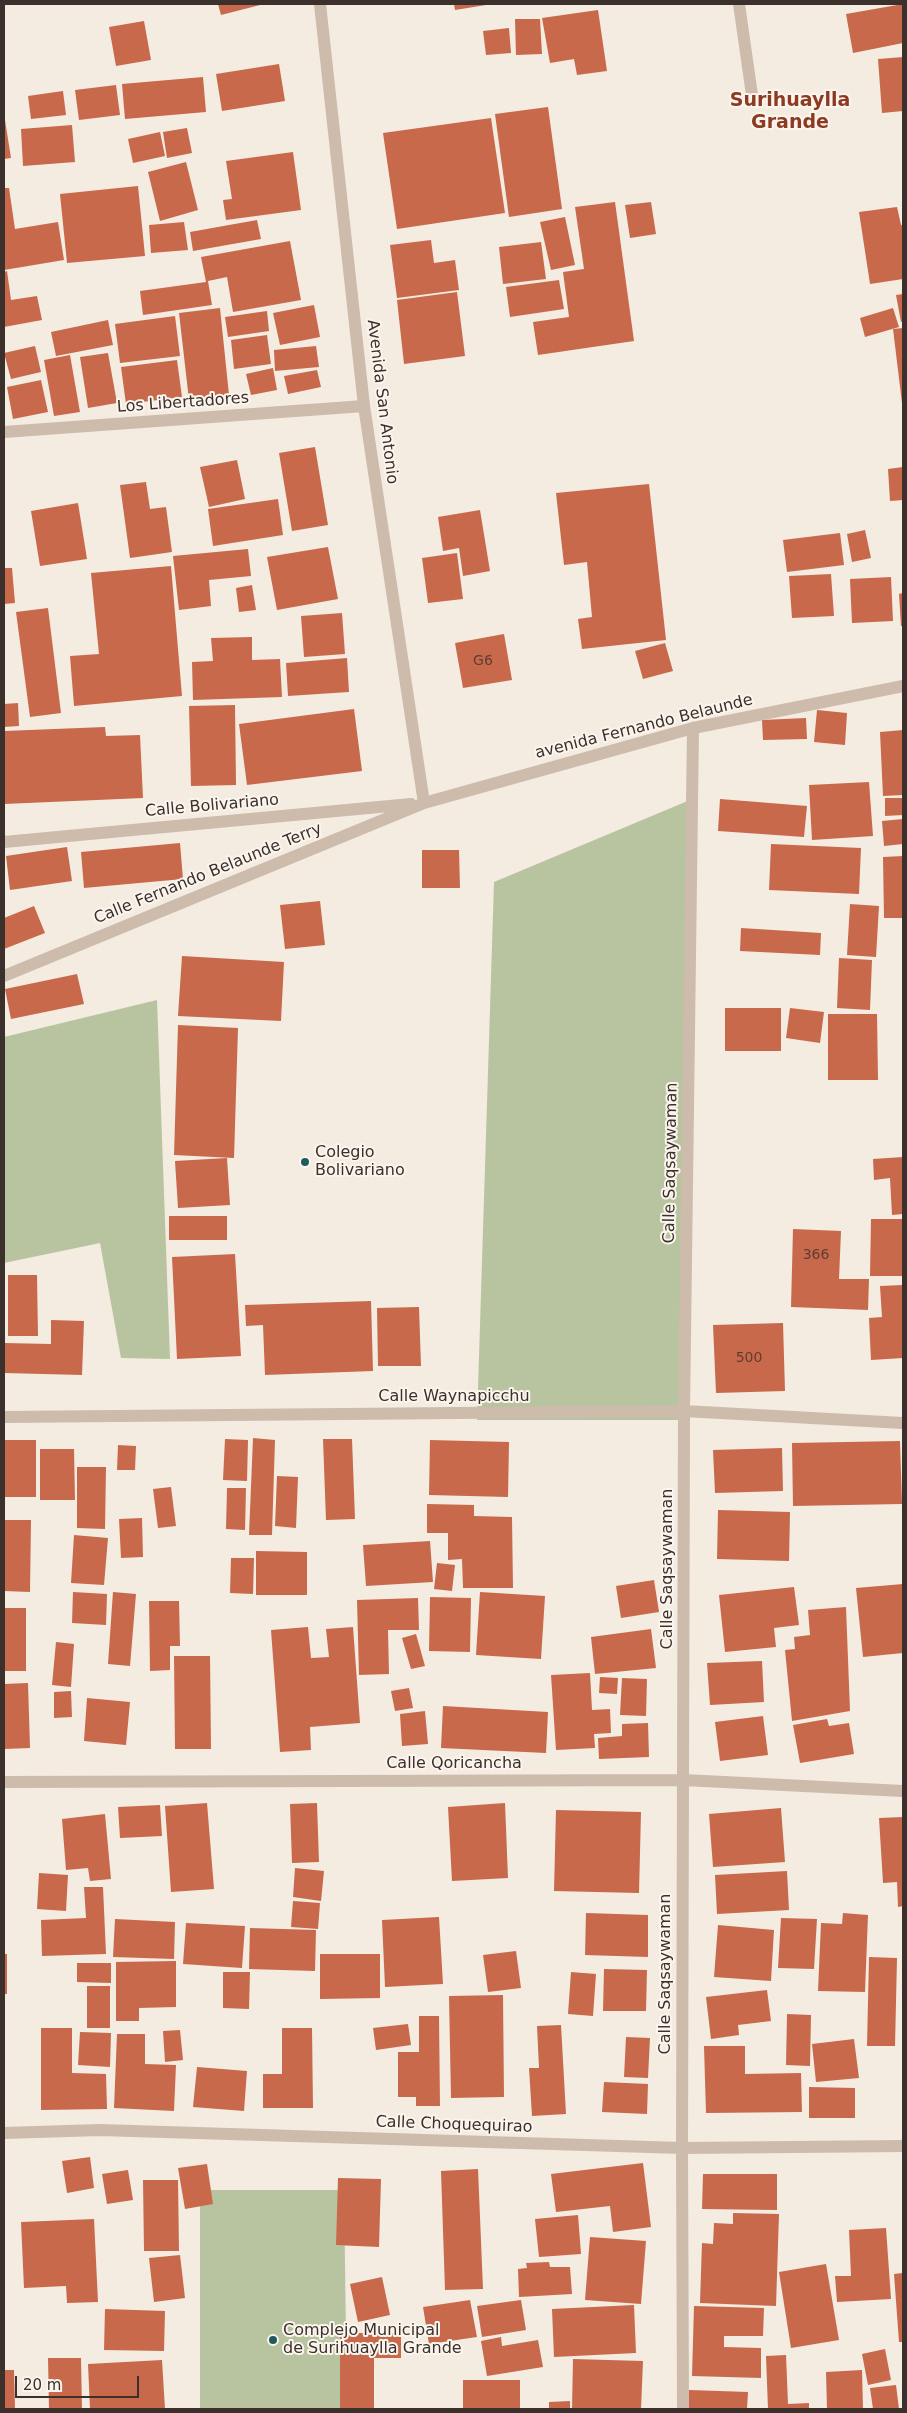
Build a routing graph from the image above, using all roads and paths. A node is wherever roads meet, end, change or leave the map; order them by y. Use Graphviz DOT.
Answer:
graph roads {
  1 [pos="320,4"];
  2 [pos="739,4"];
  3 [pos="754,102"];
  4 [pos="364,406"];
  5 [pos="4,432"];
  6 [pos="903,686"];
  7 [pos="693,728"];
  8 [pos="424,802"];
  9 [pos="4,842"];
  10 [pos="4,976"];
  11 [pos="684,1411"];
  12 [pos="4,1417"];
  13 [pos="903,1423"];
  14 [pos="684,1780"];
  15 [pos="4,1782"];
  16 [pos="903,1791"];
  17 [pos="4,2133"];
  18 [pos="903,2146"];
  19 [pos="682,2148"];
  20 [pos="683,2409"];
  1 -- 4 [label="street, Avenida San Antonio"];
  2 -- 3 [label="street"];
  4 -- 5 [label="street, Los Libertadores"];
  4 -- 8 [label="street, Avenida San Antonio"];
  6 -- 7 [label="street, avenida Fernando Belaunde"];
  7 -- 8 [label="street, avenida Fernando Belaunde"];
  7 -- 11 [label="street, Calle Saqsaywaman"];
  8 -- 9 [label="street, Calle Bolivariano"];
  8 -- 10 [label="street, Calle Fernando Belaunde Terry"];
  11 -- 12 [label="street, Calle Waynapicchu"];
  11 -- 13 [label="street, Calle Waynapicchu"];
  11 -- 14 [label="street, Calle Saqsaywaman"];
  14 -- 15 [label="street, Calle Qoricancha"];
  14 -- 16 [label="street, Calle Qoricancha"];
  14 -- 19 [label="street, Calle Saqsaywaman"];
  17 -- 19 [label="street, Calle Choquequirao"];
  18 -- 19 [label="street, Calle Choquequirao"];
  19 -- 20 [label="street, Calle Saqsaywaman"];
}
